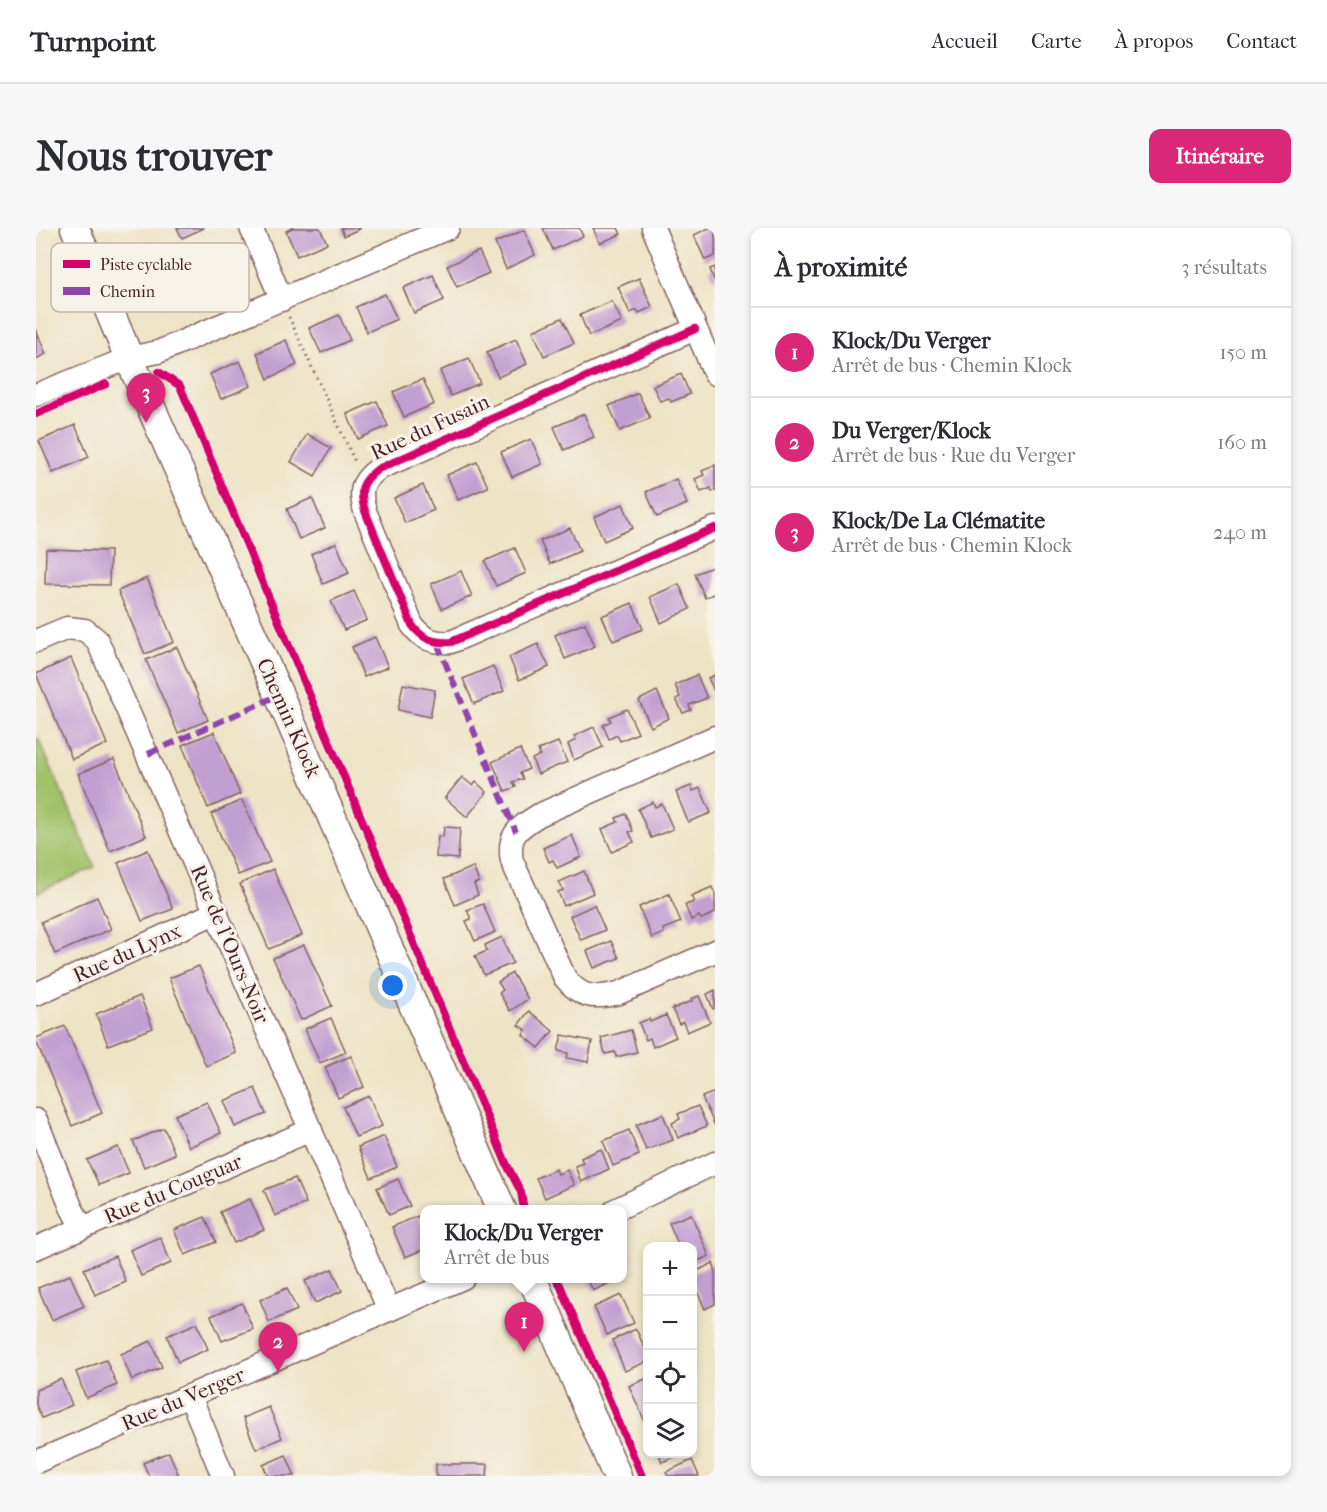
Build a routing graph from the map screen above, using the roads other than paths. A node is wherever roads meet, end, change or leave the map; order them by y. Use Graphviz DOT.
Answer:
graph roads {
  1 [pos="75,228"];
  2 [pos="251,228"];
  3 [pos="448,228"];
  4 [pos="652,228"];
  5 [pos="81,243"];
  6 [pos="282,300"];
  7 [pos="110,312"];
  8 [pos="695,329"];
  9 [pos="129,358"];
  10 [pos="715,374"];
  11 [pos="36,395"];
  12 [pos="715,528"];
  13 [pos="36,641"];
  14 [pos="715,737"];
  15 [pos="217,912"];
  16 [pos="715,951"];
  17 [pos="36,994"];
  18 [pos="36,1120"];
  19 [pos="311,1130"];
  20 [pos="714,1165"];
  21 [pos="500,1205"];
  22 [pos="624,1205"];
  23 [pos="82,1228"];
  24 [pos="36,1248"];
  25 [pos="451,1283"];
  26 [pos="534,1283"];
  27 [pos="389,1310"];
  28 [pos="190,1396"];
  29 [pos="36,1462"];
  30 [pos="223,1476"];
  31 [pos="617,1476"];
  1 -- 5 [label="main road, Chemin Klock"];
  2 -- 6 [label="street"];
  3 -- 6 [label="street"];
  4 -- 8 [label="street"];
  6 -- 9 [label="street"];
  7 -- 9 [label="main road, Chemin Klock"];
  8 -- 10 [label="street"];
  8 -- 12 [label="street, Rue du Fusain"];
  9 -- 11 [label="street"];
  9 -- 21 [label="main road, Chemin Klock"];
  13 -- 15 [label="street, Rue de l'Ours-Noir"];
  14 -- 16 [label="street"];
  15 -- 17 [label="street, Rue du Lynx"];
  15 -- 19 [label="street, Rue de l'Ours-Noir"];
  18 -- 23 [label="street"];
  19 -- 23 [label="street, Rue du Couguar"];
  19 -- 27 [label="street, Rue de l'Ours-Noir"];
  20 -- 22 [label="street"];
  23 -- 24 [label="street, Rue du Couguar"];
  25 -- 27 [label="street, Rue du Verger"];
  26 -- 31 [label="main road"];
  27 -- 28 [label="street, Rue du Verger"];
  28 -- 29 [label="street, Rue du Verger"];
  28 -- 30 [label="street"];
}
